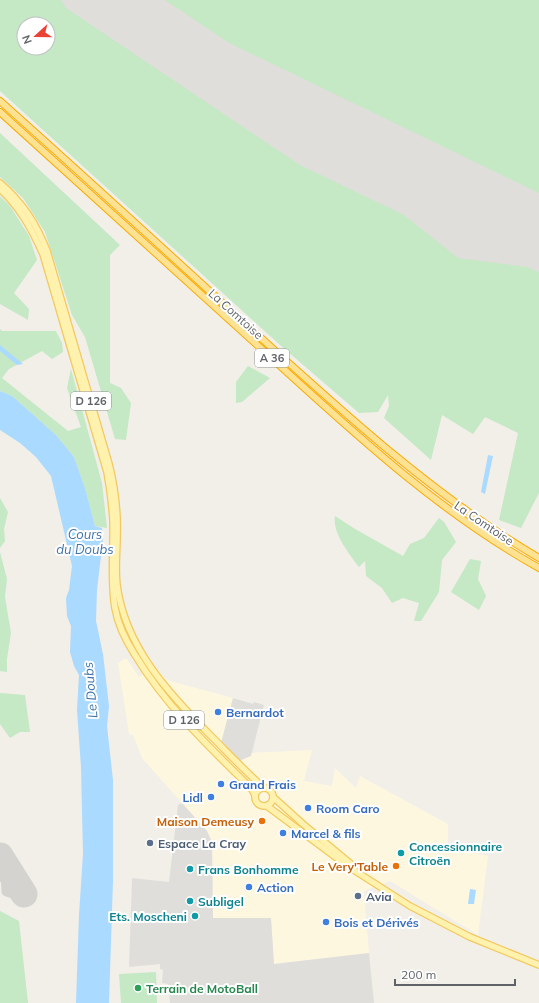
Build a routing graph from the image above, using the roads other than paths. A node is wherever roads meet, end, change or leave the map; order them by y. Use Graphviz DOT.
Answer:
graph roads {
  1 [pos="0,101"];
  2 [pos="0,113"];
  3 [pos="0,183"];
  4 [pos="0,190"];
  5 [pos="539,558"];
  6 [pos="539,568"];
  7 [pos="264,788"];
  8 [pos="255,795"];
  9 [pos="273,796"];
  10 [pos="267,806"];
  11 [pos="491,946"];
  12 [pos="539,965"];
  1 -- 5 [label="highway, La Comtoise / A 36"];
  2 -- 6 [label="highway, La Comtoise / A 36"];
  3 -- 7 [label="main road, D 126"];
  4 -- 8 [label="main road, D 126"];
  7 -- 8 [label="main road"];
  7 -- 9 [label="main road"];
  8 -- 10 [label="main road"];
  9 -- 10 [label="main road"];
  9 -- 11 [label="main road"];
  10 -- 11 [label="main road"];
  11 -- 12 [label="main road"];
}
